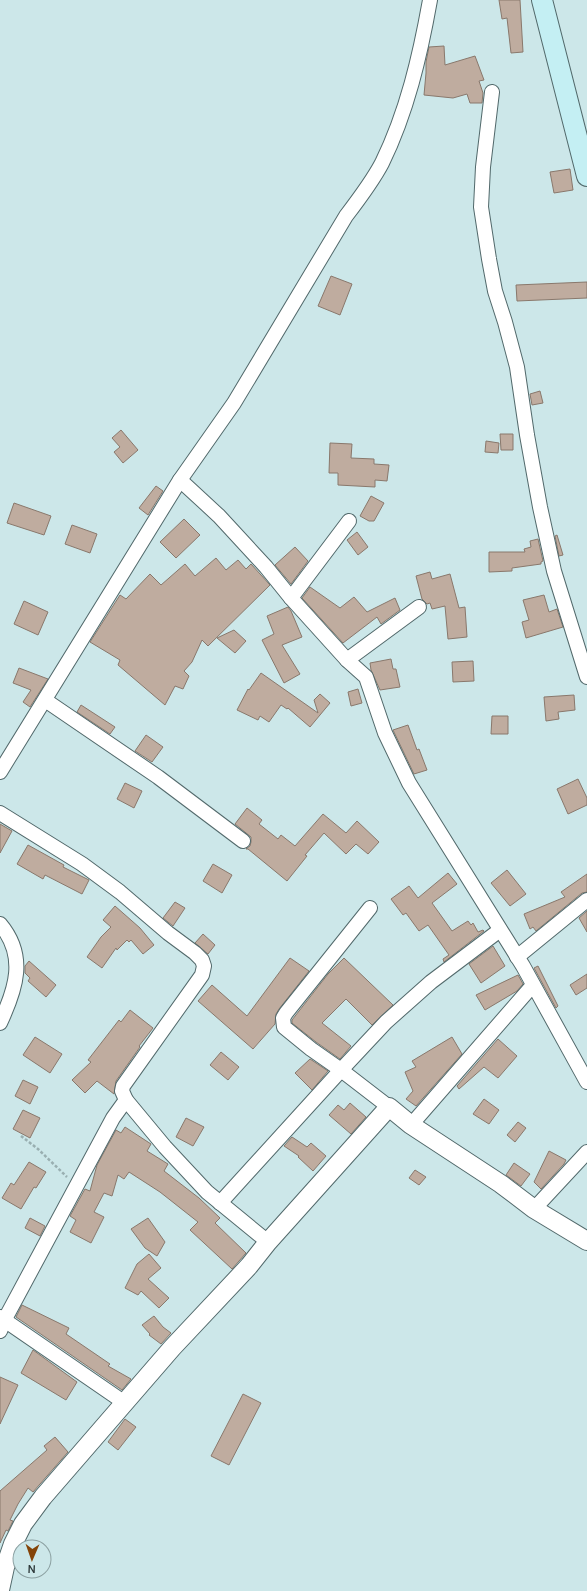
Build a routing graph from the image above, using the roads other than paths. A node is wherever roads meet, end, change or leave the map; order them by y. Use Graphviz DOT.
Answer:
graph roads {
  1 [pos="430,0"];
  2 [pos="542,0"];
  3 [pos="492,92"];
  4 [pos="587,176"];
  5 [pos="180,480"];
  6 [pos="349,522"];
  7 [pos="291,598"];
  8 [pos="419,607"];
  9 [pos="347,660"];
  10 [pos="587,677"];
  11 [pos="45,700"];
  12 [pos="0,771"];
  13 [pos="0,813"];
  14 [pos="243,841"];
  15 [pos="587,900"];
  16 [pos="370,908"];
  17 [pos="0,924"];
  18 [pos="500,930"];
  19 [pos="517,957"];
  20 [pos="533,985"];
  21 [pos="0,1023"];
  22 [pos="340,1070"];
  23 [pos="587,1082"];
  24 [pos="126,1100"];
  25 [pos="389,1108"];
  26 [pos="412,1125"];
  27 [pos="587,1152"];
  28 [pos="220,1203"];
  29 [pos="534,1209"];
  30 [pos="587,1241"];
  31 [pos="268,1242"];
  32 [pos="2,1322"];
  33 [pos="125,1403"];
  34 [pos="2,1567"];
  35 [pos="0,1590"];
  1 -- 5 [label="street"];
  2 -- 4 [label="main road"];
  3 -- 10 [label="street"];
  5 -- 7 [label="street"];
  5 -- 11 [label="street"];
  6 -- 7 [label="street"];
  7 -- 9 [label="street"];
  8 -- 9 [label="street"];
  9 -- 18 [label="street"];
  11 -- 12 [label="street"];
  11 -- 14 [label="street"];
  13 -- 24 [label="street"];
  15 -- 19 [label="street"];
  16 -- 22 [label="street"];
  17 -- 21 [label="street"];
  18 -- 19 [label="street"];
  18 -- 22 [label="street"];
  19 -- 20 [label="street"];
  20 -- 23 [label="street"];
  20 -- 26 [label="street"];
  22 -- 25 [label="street"];
  22 -- 28 [label="street"];
  24 -- 28 [label="street"];
  24 -- 32 [label="street"];
  25 -- 26 [label="street"];
  25 -- 31 [label="street"];
  26 -- 29 [label="street"];
  27 -- 29 [label="street"];
  28 -- 31 [label="street"];
  29 -- 30 [label="street"];
  31 -- 33 [label="street"];
  32 -- 33 [label="street"];
  33 -- 34 [label="street"];
  34 -- 35 [label="street"];
}
